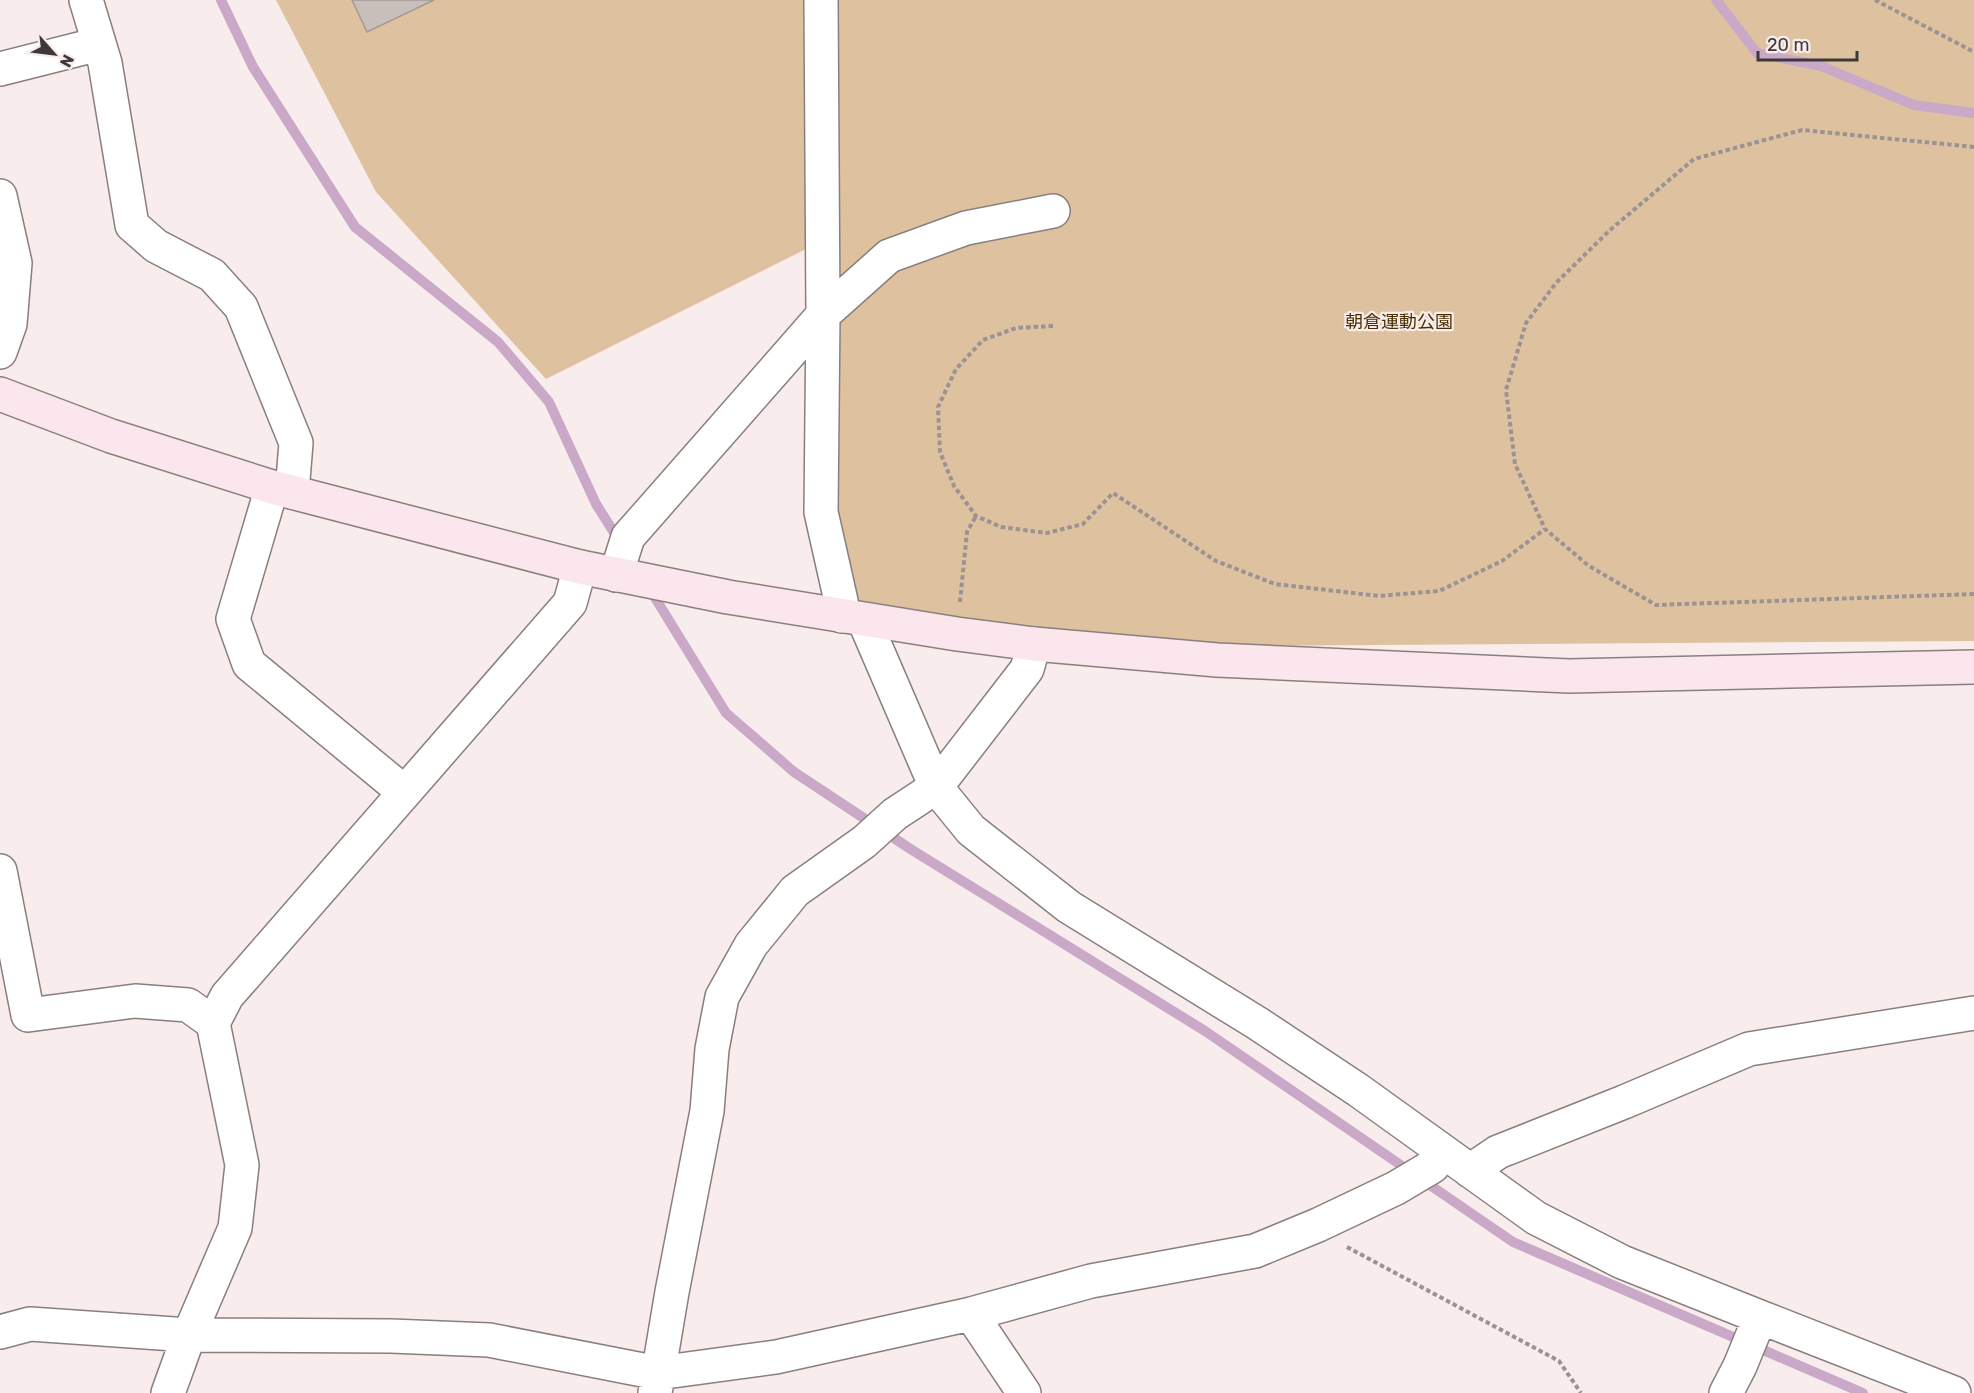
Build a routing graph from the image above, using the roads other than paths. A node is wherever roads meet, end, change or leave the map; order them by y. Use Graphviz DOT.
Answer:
graph roads {
  1 [pos="86,0"];
  2 [pos="821,0"];
  3 [pos="99,44"];
  4 [pos="0,69"];
  5 [pos="0,196"];
  6 [pos="1053,211"];
  7 [pos="824,315"];
  8 [pos="0,352"];
  9 [pos="0,394"];
  10 [pos="282,490"];
  11 [pos="580,567"];
  12 [pos="616,575"];
  13 [pos="853,618"];
  14 [pos="1034,644"];
  15 [pos="1974,667"];
  16 [pos="936,787"];
  17 [pos="404,792"];
  18 [pos="0,872"];
  19 [pos="1974,1013"];
  20 [pos="213,1023"];
  21 [pos="1437,1159"];
  22 [pos="1470,1172"];
  23 [pos="971,1314"];
  24 [pos="1757,1323"];
  25 [pos="0,1332"];
  26 [pos="189,1335"];
  27 [pos="1733,1380"];
  28 [pos="656,1383"];
  29 [pos="168,1393"];
  30 [pos="1024,1393"];
  31 [pos="1954,1393"];
  1 -- 3 [label="street"];
  2 -- 7 [label="street"];
  3 -- 4 [label="street"];
  3 -- 10 [label="street"];
  5 -- 8 [label="street"];
  6 -- 7 [label="street"];
  7 -- 12 [label="street"];
  7 -- 13 [label="street"];
  9 -- 10 [label="street"];
  10 -- 11 [label="street"];
  10 -- 17 [label="street"];
  11 -- 12 [label="street"];
  11 -- 17 [label="street"];
  12 -- 13 [label="street"];
  13 -- 14 [label="street"];
  13 -- 16 [label="street"];
  14 -- 15 [label="street"];
  14 -- 16 [label="street"];
  16 -- 21 [label="street"];
  16 -- 28 [label="street"];
  17 -- 20 [label="street"];
  18 -- 20 [label="street"];
  19 -- 22 [label="street"];
  20 -- 26 [label="street"];
  21 -- 22 [label="street"];
  21 -- 23 [label="street"];
  22 -- 24 [label="street"];
  23 -- 28 [label="street"];
  23 -- 30 [label="street"];
  24 -- 27 [label="street"];
  24 -- 31 [label="street"];
  25 -- 26 [label="street"];
  26 -- 28 [label="street"];
  26 -- 29 [label="street"];
}
